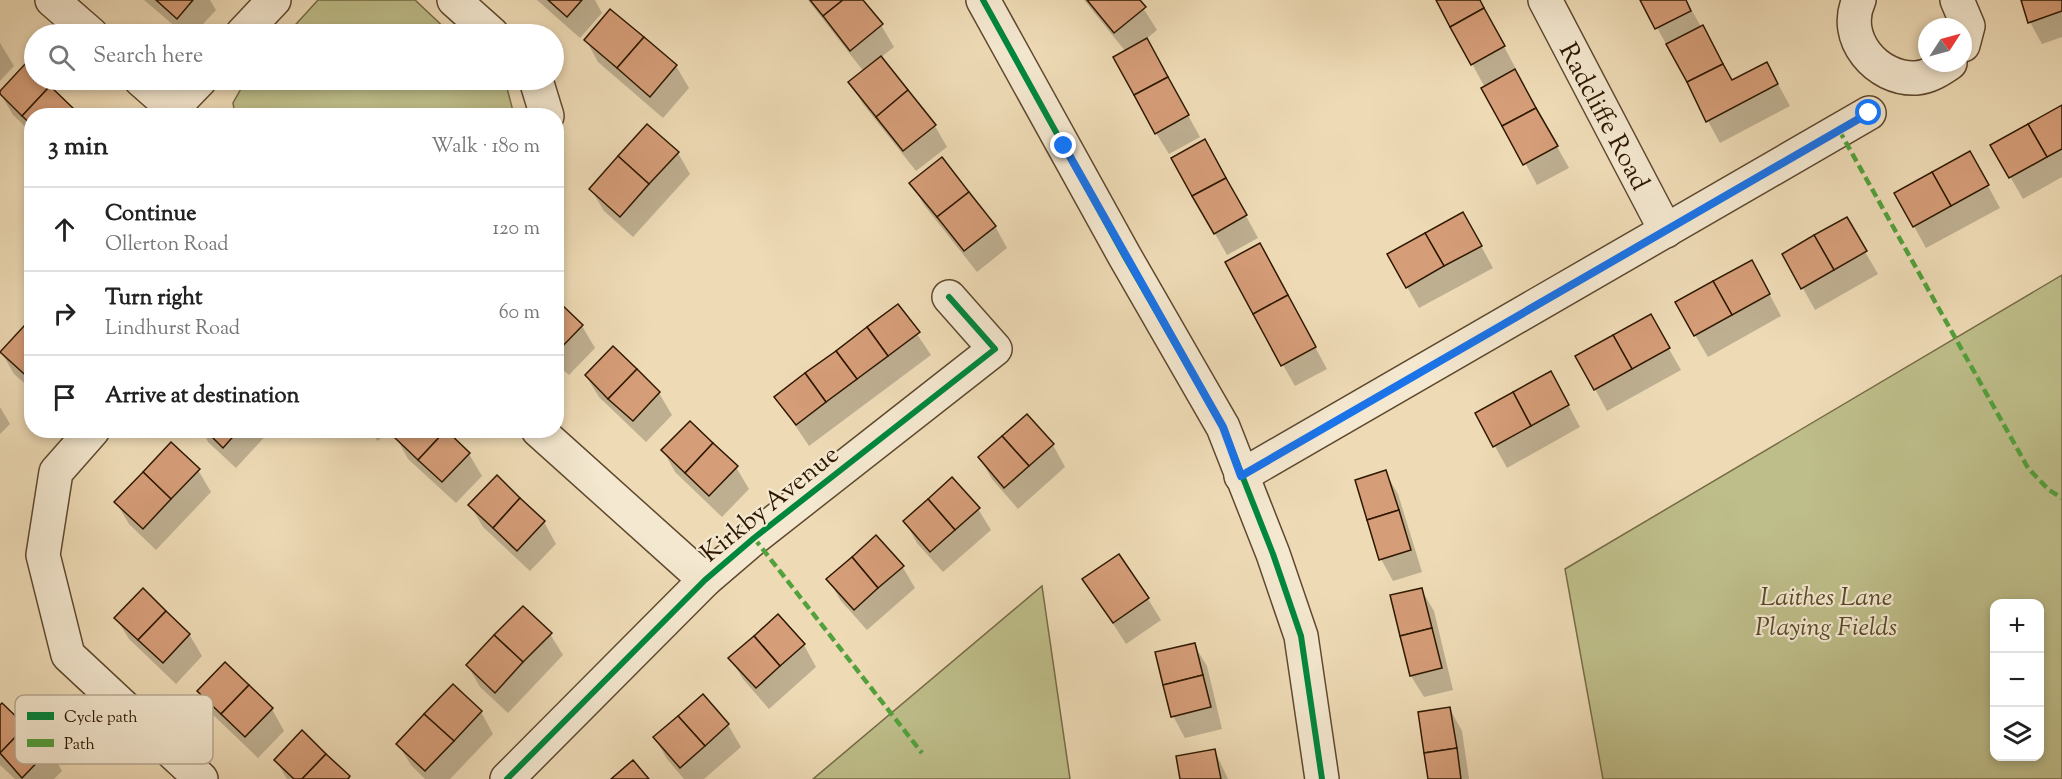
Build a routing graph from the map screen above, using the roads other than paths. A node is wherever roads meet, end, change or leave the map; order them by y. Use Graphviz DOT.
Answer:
graph roads {
  1 [pos="52,0"];
  2 [pos="274,0"];
  3 [pos="454,0"];
  4 [pos="983,0"];
  5 [pos="1545,0"];
  6 [pos="1859,0"];
  7 [pos="1957,0"];
  8 [pos="1965,18"];
  9 [pos="80,24"];
  10 [pos="251,24"];
  11 [pos="481,24"];
  12 [pos="1937,72"];
  13 [pos="153,90"];
  14 [pos="193,90"];
  15 [pos="539,90"];
  16 [pos="173,108"];
  17 [pos="181,108"];
  18 [pos="545,108"];
  19 [pos="1869,113"];
  20 [pos="1666,231"];
  21 [pos="949,297"];
  22 [pos="86,438"];
  23 [pos="547,438"];
  24 [pos="1241,476"];
  25 [pos="705,580"];
  26 [pos="111,695"];
  27 [pos="185,764"];
  28 [pos="201,779"];
  29 [pos="507,779"];
  30 [pos="1322,779"];
  1 -- 9 [label="street"];
  2 -- 10 [label="street"];
  3 -- 11 [label="street"];
  4 -- 24 [label="street"];
  5 -- 20 [label="street, Radcliffe Road"];
  6 -- 12 [label="street"];
  7 -- 8 [label="street"];
  13 -- 16 [label="street"];
  14 -- 17 [label="street"];
  15 -- 18 [label="street"];
  19 -- 20 [label="street"];
  20 -- 24 [label="street"];
  21 -- 25 [label="street, Kirkby Avenue"];
  22 -- 26 [label="street"];
  23 -- 25 [label="street"];
  24 -- 30 [label="street"];
  25 -- 29 [label="street, Kirkby Avenue"];
  27 -- 28 [label="street"];
}
